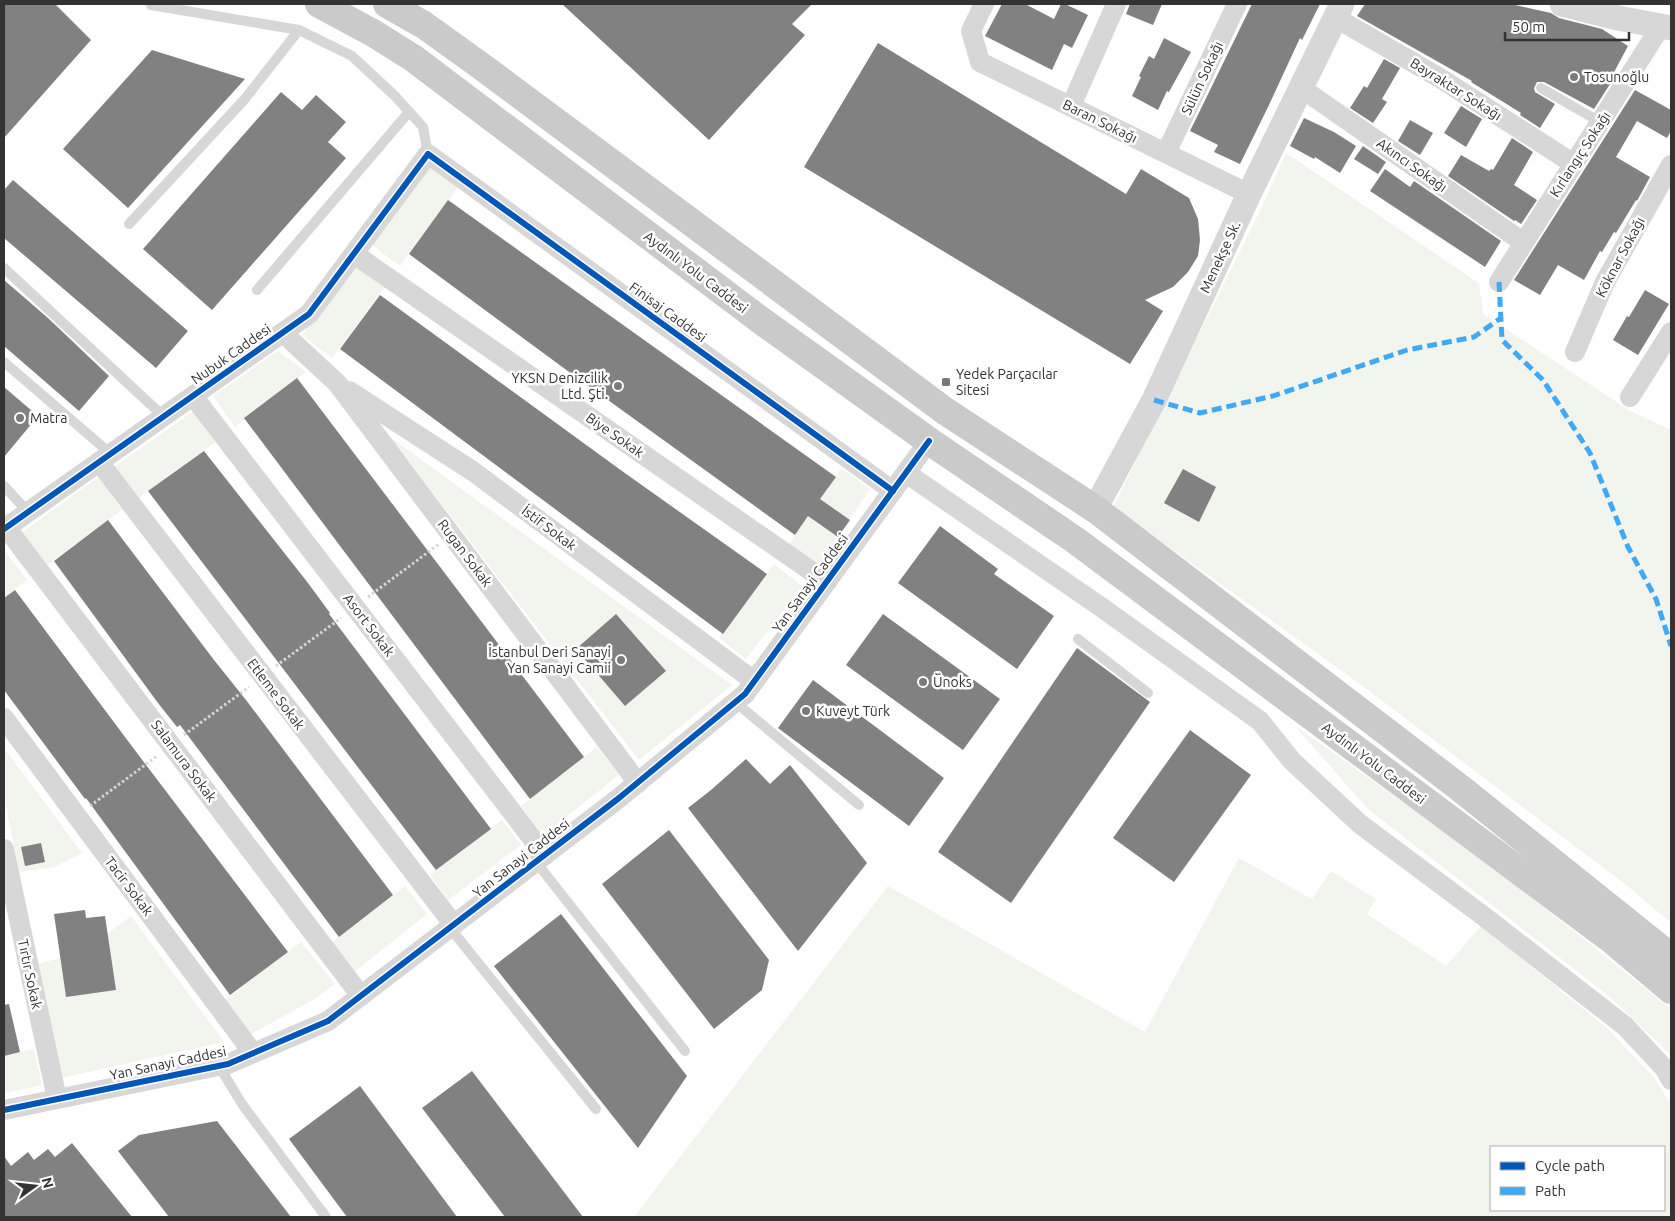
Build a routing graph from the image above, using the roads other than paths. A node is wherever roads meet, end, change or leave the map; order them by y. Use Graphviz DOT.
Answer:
graph roads {
  1 [pos="151,4"];
  2 [pos="318,4"];
  3 [pos="387,4"];
  4 [pos="984,4"];
  5 [pos="1116,4"];
  6 [pos="1237,4"];
  7 [pos="1562,4"];
  8 [pos="1339,11"];
  9 [pos="1631,12"];
  10 [pos="1666,27"];
  11 [pos="300,30"];
  12 [pos="1301,88"];
  13 [pos="1541,88"];
  14 [pos="1071,106"];
  15 [pos="409,112"];
  16 [pos="1600,122"];
  17 [pos="1166,153"];
  18 [pos="428,154"];
  19 [pos="1574,164"];
  20 [pos="1671,164"];
  21 [pos="1249,194"];
  22 [pos="129,224"];
  23 [pos="1523,242"];
  24 [pos="354,254"];
  25 [pos="4,268"];
  26 [pos="1499,282"];
  27 [pos="257,290"];
  28 [pos="283,332"];
  29 [pos="1671,332"];
  30 [pos="1575,352"];
  31 [pos="4,362"];
  32 [pos="337,384"];
  33 [pos="193,396"];
  34 [pos="1630,397"];
  35 [pos="163,416"];
  36 [pos="929,441"];
  37 [pos="105,458"];
  38 [pos="906,473"];
  39 [pos="4,486"];
  40 [pos="893,491"];
  41 [pos="1095,509"];
  42 [pos="28,512"];
  43 [pos="5,528"];
  44 [pos="1075,540"];
  45 [pos="826,582"];
  46 [pos="1078,639"];
  47 [pos="754,681"];
  48 [pos="1148,693"];
  49 [pos="735,702"];
  50 [pos="4,718"];
  51 [pos="638,783"];
  52 [pos="859,805"];
  53 [pos="4,849"];
  54 [pos="541,859"];
  55 [pos="452,926"];
  56 [pos="1671,957"];
  57 [pos="1671,990"];
  58 [pos="361,996"];
  59 [pos="685,1051"];
  60 [pos="254,1053"];
  61 [pos="219,1066"];
  62 [pos="1671,1080"];
  63 [pos="57,1099"];
  64 [pos="596,1109"];
  65 [pos="4,1110"];
  66 [pos="326,1217"];
  1 -- 11 [label="lane"];
  2 -- 36 [label="main road, Aydınlı Yolu Caddesi"];
  3 -- 41 [label="main road"];
  4 -- 14 [label="street, Baran Sokağı"];
  5 -- 14 [label="street"];
  6 -- 17 [label="street, Sülün Sokağı"];
  7 -- 9 [label="street"];
  8 -- 12 [label="street, Menekşe Sk."];
  8 -- 19 [label="street, Bayraktar Sokağı"];
  9 -- 10 [label="street"];
  10 -- 16 [label="street, Kırlangıç Sokağı"];
  11 -- 15 [label="lane"];
  11 -- 22 [label="lane"];
  12 -- 21 [label="street, Menekşe Sk."];
  12 -- 23 [label="street, Akıncı Sokağı"];
  13 -- 16 [label="lane"];
  14 -- 17 [label="street, Baran Sokağı"];
  15 -- 18 [label="lane"];
  15 -- 27 [label="lane"];
  16 -- 19 [label="street, Kırlangıç Sokağı"];
  17 -- 21 [label="street, Baran Sokağı"];
  18 -- 24 [label="street, Nubuk Caddesi"];
  18 -- 40 [label="street, Finisaj Caddesi"];
  19 -- 23 [label="street, Kırlangıç Sokağı"];
  20 -- 30 [label="street, Köknar Sokağı"];
  21 -- 41 [label="street, Menekşe Sk."];
  23 -- 26 [label="street, Kırlangıç Sokağı"];
  24 -- 28 [label="street, Nubuk Caddesi"];
  24 -- 45 [label="street, Biye Sokak"];
  25 -- 35 [label="lane"];
  28 -- 32 [label="street, Rugan Sokak"];
  28 -- 33 [label="street, Nubuk Caddesi"];
  29 -- 34 [label="street"];
  31 -- 37 [label="lane"];
  32 -- 47 [label="street, İstif Sokak"];
  32 -- 51 [label="street, Rugan Sokak"];
  33 -- 35 [label="street, Nubuk Caddesi"];
  33 -- 54 [label="street, Asort Sokak"];
  35 -- 37 [label="street, Nubuk Caddesi"];
  36 -- 38 [label="street, Yan Sanayi Caddesi"];
  36 -- 44 [label="main road, Aydınlı Yolu Caddesi"];
  37 -- 42 [label="street, Nubuk Caddesi"];
  37 -- 55 [label="street, Etleme Sokak"];
  38 -- 40 [label="street, Yan Sanayi Caddesi"];
  38 -- 62 [label="street"];
  39 -- 42 [label="lane"];
  40 -- 45 [label="street, Yan Sanayi Caddesi"];
  41 -- 44 [label="main road"];
  41 -- 56 [label="main road"];
  42 -- 43 [label="street, Nubuk Caddesi"];
  43 -- 58 [label="street, Salamura Sokak"];
  44 -- 57 [label="main road, Aydınlı Yolu Caddesi"];
  45 -- 47 [label="street, Yan Sanayi Caddesi"];
  46 -- 48 [label="lane"];
  47 -- 49 [label="street, Yan Sanayi Caddesi"];
  49 -- 51 [label="street, Yan Sanayi Caddesi"];
  49 -- 52 [label="lane"];
  50 -- 60 [label="street, Tacir Sokak"];
  51 -- 54 [label="street, Yan Sanayi Caddesi"];
  53 -- 63 [label="street, Tırtır Sokak"];
  54 -- 55 [label="street, Yan Sanayi Caddesi"];
  54 -- 59 [label="lane"];
  55 -- 58 [label="street, Yan Sanayi Caddesi"];
  55 -- 64 [label="lane"];
  58 -- 60 [label="street, Yan Sanayi Caddesi"];
  60 -- 61 [label="street, Yan Sanayi Caddesi"];
  61 -- 63 [label="street, Yan Sanayi Caddesi"];
  61 -- 66 [label="lane"];
  63 -- 65 [label="street, Yan Sanayi Caddesi"];
}
